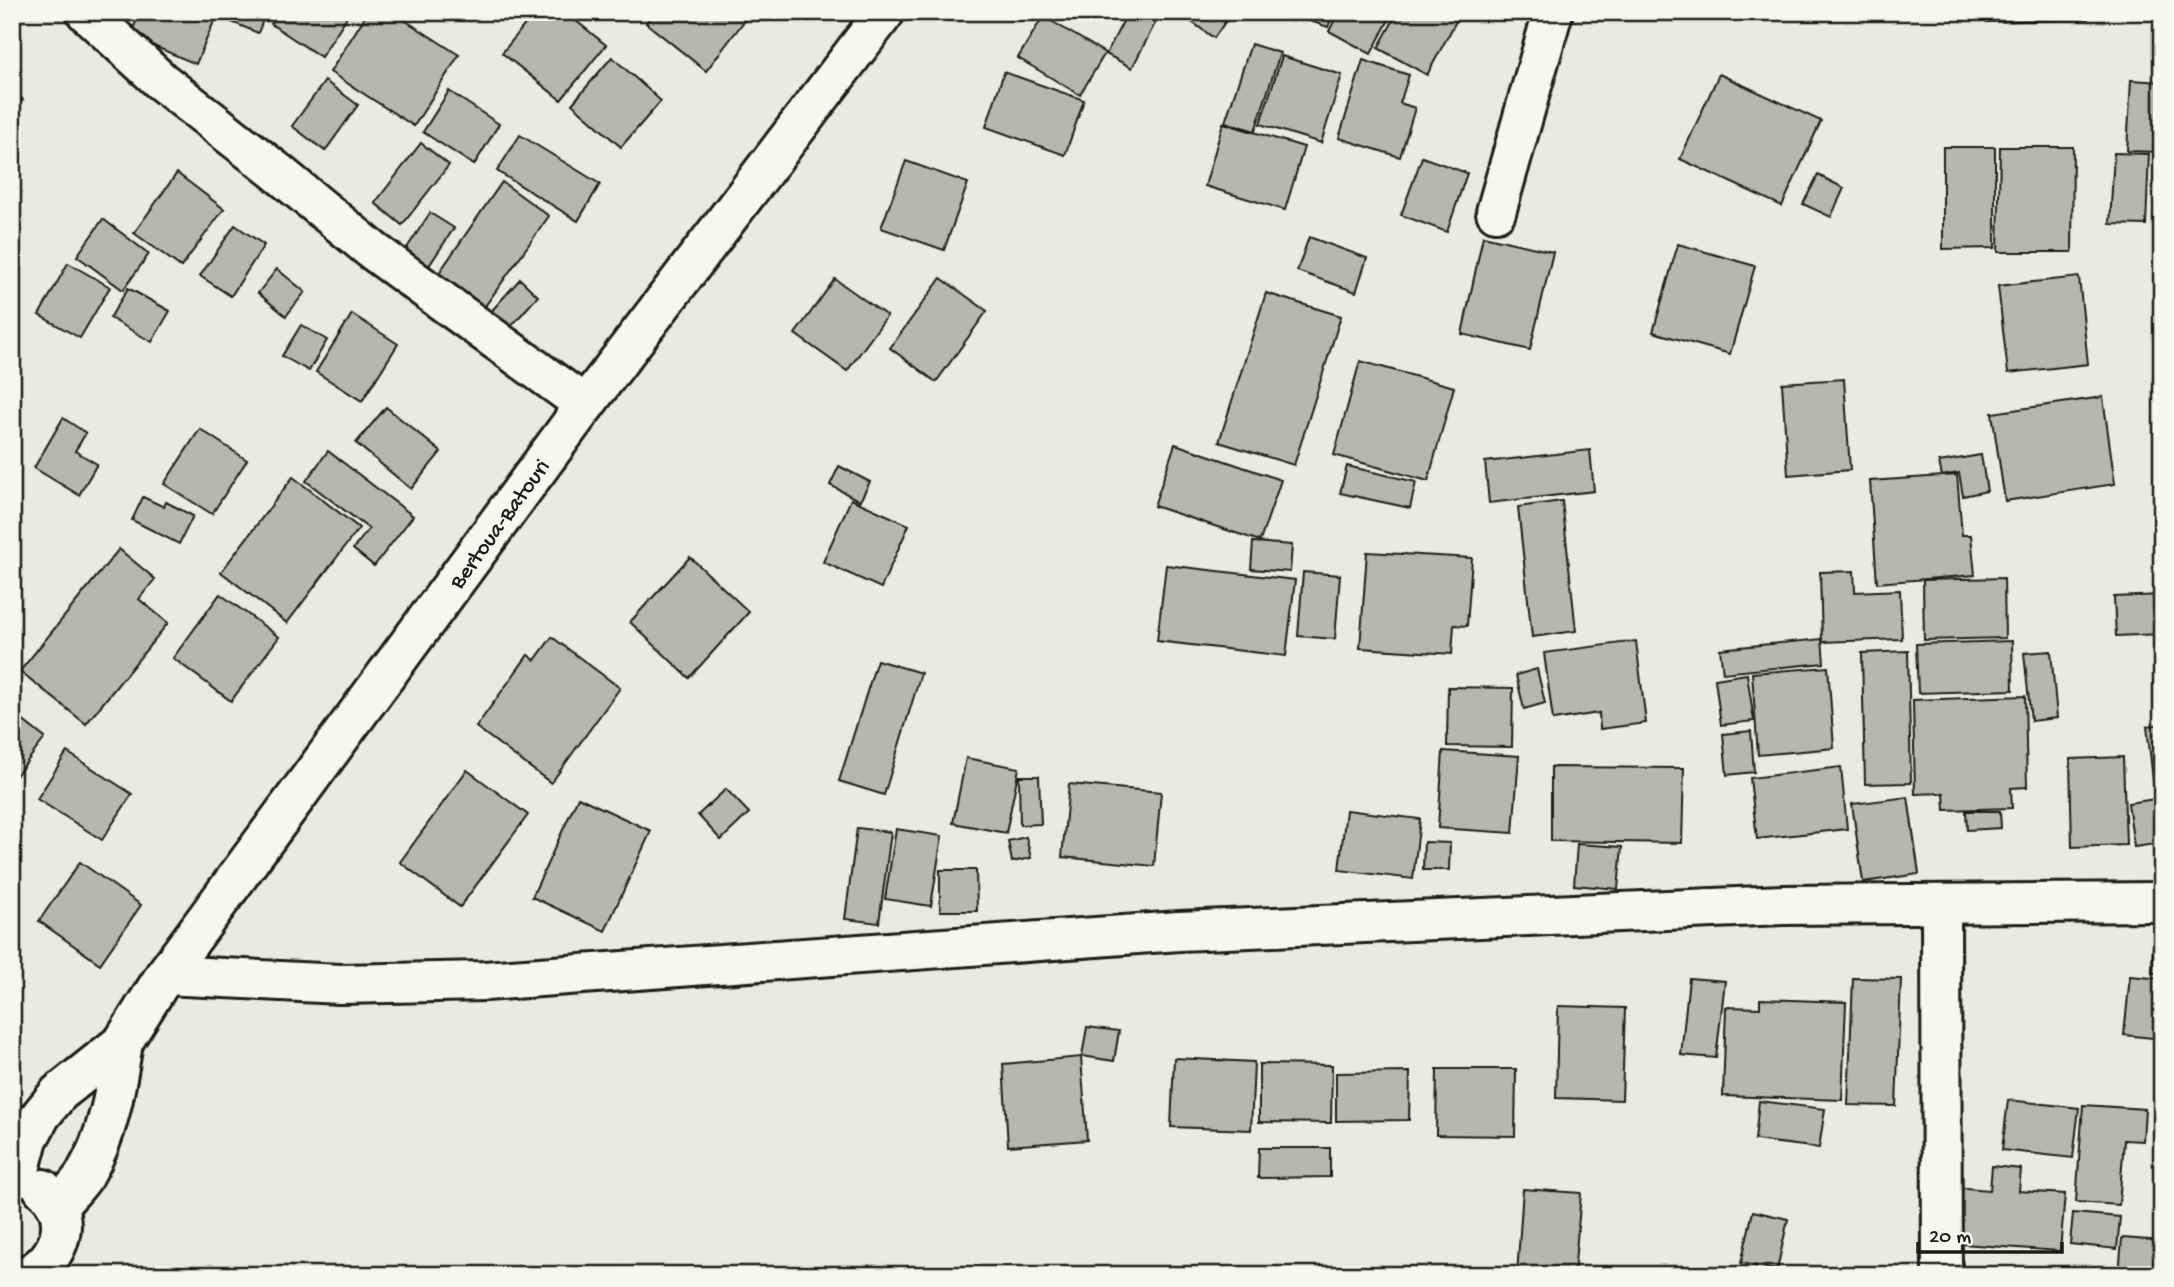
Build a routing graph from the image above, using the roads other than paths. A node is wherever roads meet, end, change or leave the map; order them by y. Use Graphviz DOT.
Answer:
graph roads {
  1 [pos="86,12"];
  2 [pos="885,12"];
  3 [pos="1553,12"];
  4 [pos="1496,212"];
  5 [pos="585,405"];
  6 [pos="2162,902"];
  7 [pos="1941,904"];
  8 [pos="165,975"];
  9 [pos="123,1042"];
  10 [pos="15,1177"];
  11 [pos="57,1207"];
  12 [pos="43,1270"];
  13 [pos="1942,1275"];
  1 -- 5 [label="main road"];
  2 -- 5 [label="main road, Bertoua-Batouri"];
  3 -- 4 [label="main road"];
  5 -- 8 [label="main road, Bertoua-Batouri"];
  6 -- 7 [label="main road"];
  7 -- 8 [label="main road"];
  7 -- 13 [label="main road"];
  8 -- 9 [label="main road, Bertoua-Batouri"];
  9 -- 10 [label="main road, Bertoua-Batouri"];
  9 -- 11 [label="main road, Bertoua-Batouri"];
  10 -- 11 [label="main road"];
  11 -- 12 [label="main road"];
}
